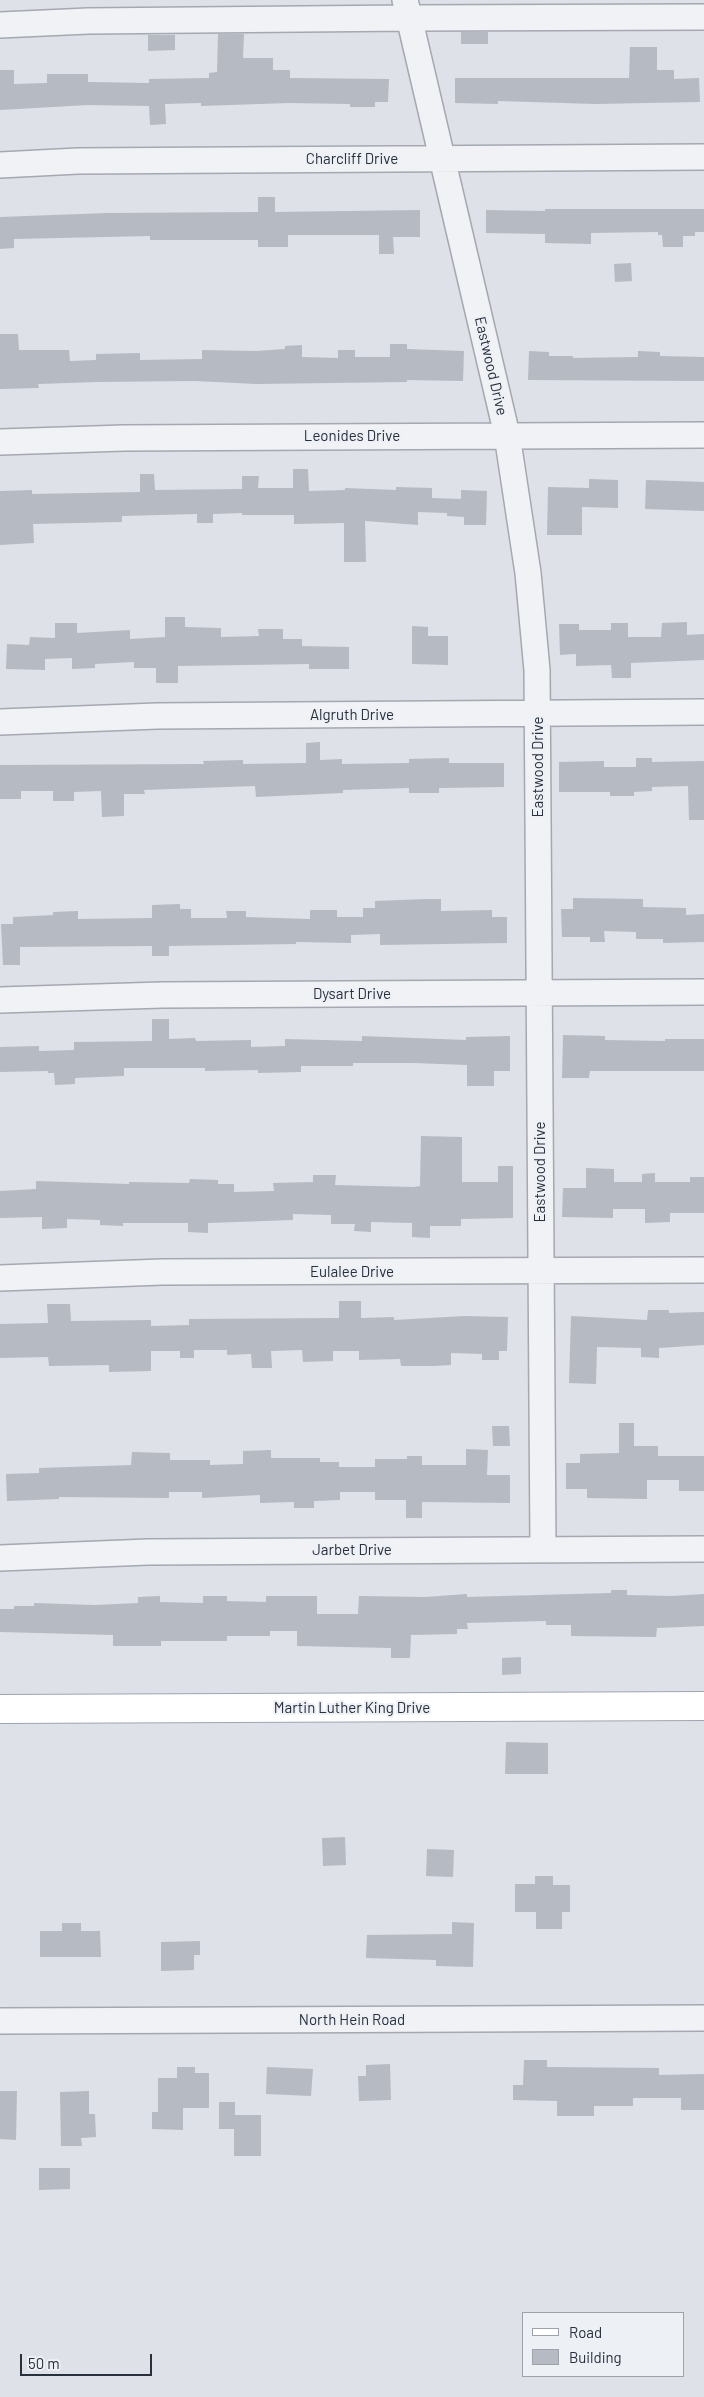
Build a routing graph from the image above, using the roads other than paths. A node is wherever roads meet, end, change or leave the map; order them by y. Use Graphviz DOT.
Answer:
graph roads {
  1 [pos="407,9"];
  2 [pos="704,17"];
  3 [pos="0,25"];
  4 [pos="704,157"];
  5 [pos="444,158"];
  6 [pos="0,165"];
  7 [pos="704,434"];
  8 [pos="507,435"];
  9 [pos="0,442"];
  10 [pos="704,712"];
  11 [pos="538,714"];
  12 [pos="0,722"];
  13 [pos="704,992"];
  14 [pos="538,994"];
  15 [pos="0,1000"];
  16 [pos="704,1270"];
  17 [pos="540,1271"];
  18 [pos="0,1278"];
  19 [pos="543,1549"];
  20 [pos="704,1549"];
  21 [pos="0,1558"];
  22 [pos="704,1706"];
  23 [pos="0,1709"];
  24 [pos="704,2018"];
  25 [pos="0,2021"];
  1 -- 2 [label="street"];
  1 -- 3 [label="street"];
  1 -- 5 [label="street, Eastwood Drive"];
  4 -- 5 [label="street, Charcliff Drive"];
  5 -- 6 [label="street, Charcliff Drive"];
  5 -- 8 [label="street, Eastwood Drive"];
  7 -- 8 [label="street, Leonides Drive"];
  8 -- 9 [label="street, Leonides Drive"];
  8 -- 11 [label="street, Eastwood Drive"];
  10 -- 11 [label="street, Algruth Drive"];
  11 -- 12 [label="street, Algruth Drive"];
  11 -- 14 [label="street, Eastwood Drive"];
  13 -- 14 [label="street, Dysart Drive"];
  14 -- 15 [label="street, Dysart Drive"];
  14 -- 17 [label="street, Eastwood Drive"];
  16 -- 17 [label="street, Eulalee Drive"];
  17 -- 18 [label="street, Eulalee Drive"];
  17 -- 19 [label="street, Eastwood Drive"];
  19 -- 20 [label="street, Jarbet Drive"];
  19 -- 21 [label="street, Jarbet Drive"];
  22 -- 23 [label="main road, Martin Luther King Drive"];
  24 -- 25 [label="street, North Hein Road"];
}
